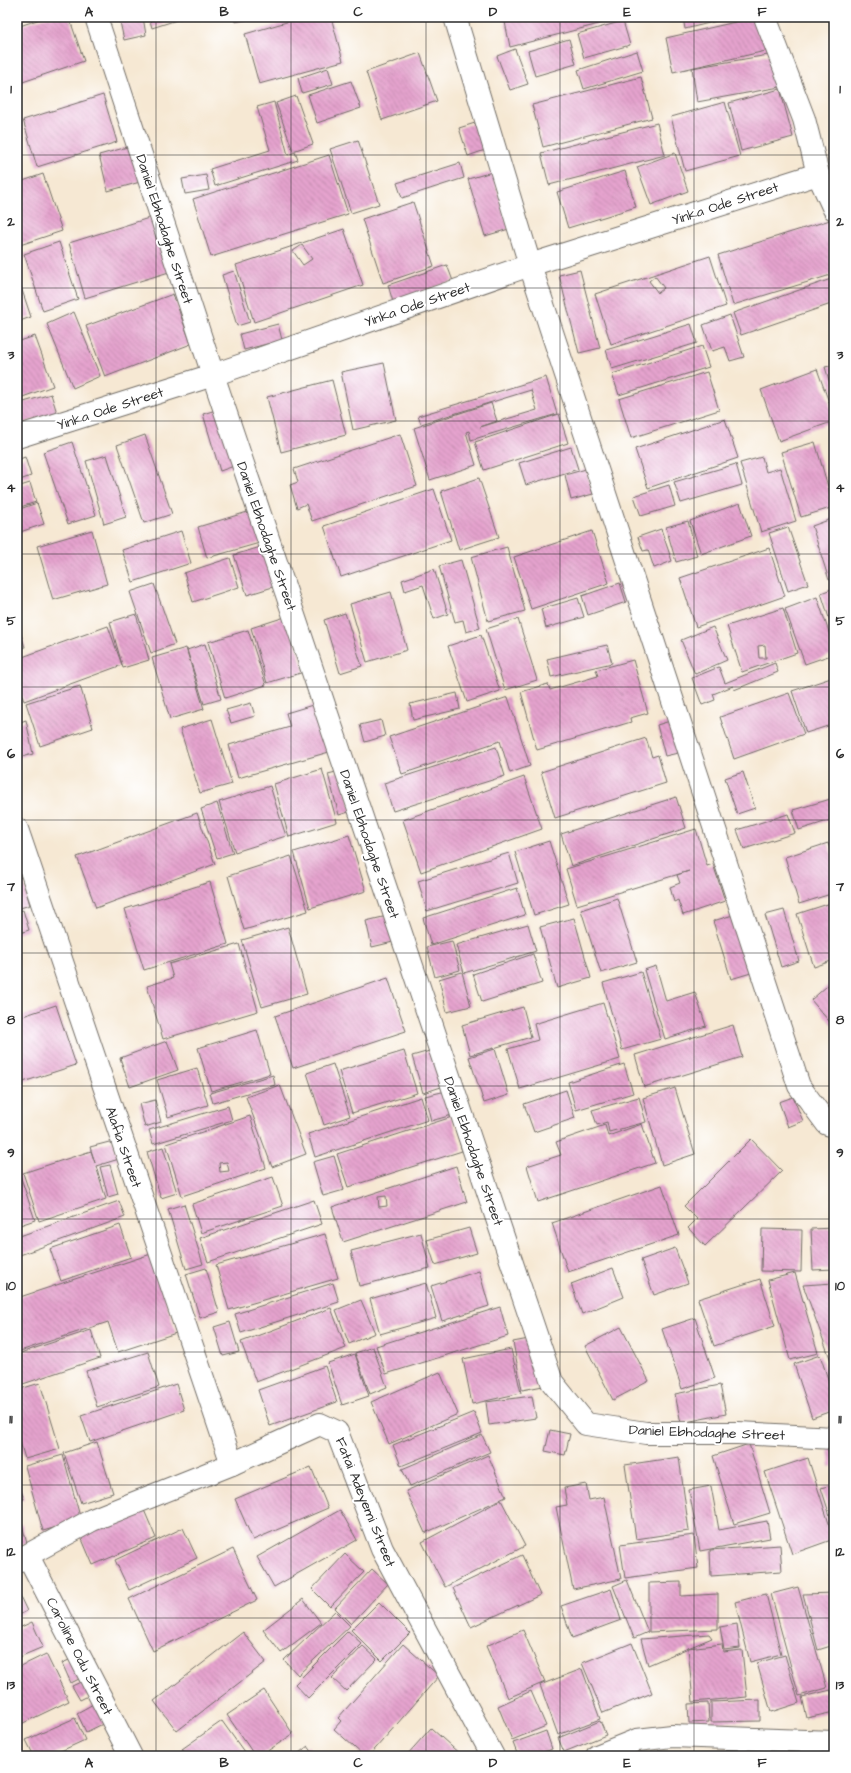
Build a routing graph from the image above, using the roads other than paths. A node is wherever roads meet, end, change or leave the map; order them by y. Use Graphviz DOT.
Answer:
graph roads {
  1 [pos="96,17"];
  2 [pos="455,17"];
  3 [pos="765,17"];
  4 [pos="818,174"];
  5 [pos="834,209"];
  6 [pos="530,265"];
  7 [pos="212,375"];
  8 [pos="17,437"];
  9 [pos="17,829"];
  10 [pos="834,1126"];
  11 [pos="834,1438"];
  12 [pos="232,1464"];
  13 [pos="22,1558"];
  14 [pos="834,1742"];
  15 [pos="131,1756"];
  16 [pos="493,1756"];
  17 [pos="597,1756"];
  1 -- 7 [label="street, Daniel Ebhodaghe Street"];
  2 -- 6 [label="street"];
  3 -- 4 [label="street"];
  4 -- 5 [label="street"];
  4 -- 6 [label="street, Yinka Ode Street"];
  6 -- 7 [label="street, Yinka Ode Street"];
  6 -- 10 [label="street"];
  7 -- 8 [label="street, Yinka Ode Street"];
  7 -- 11 [label="street, Daniel Ebhodaghe Street"];
  9 -- 12 [label="street, Alafia Street"];
  12 -- 13 [label="street, Fatai Adeyemi Street"];
  12 -- 16 [label="street, Fatai Adeyemi Street"];
  13 -- 15 [label="street, Caroline Odu Street"];
  14 -- 17 [label="street"];
}
